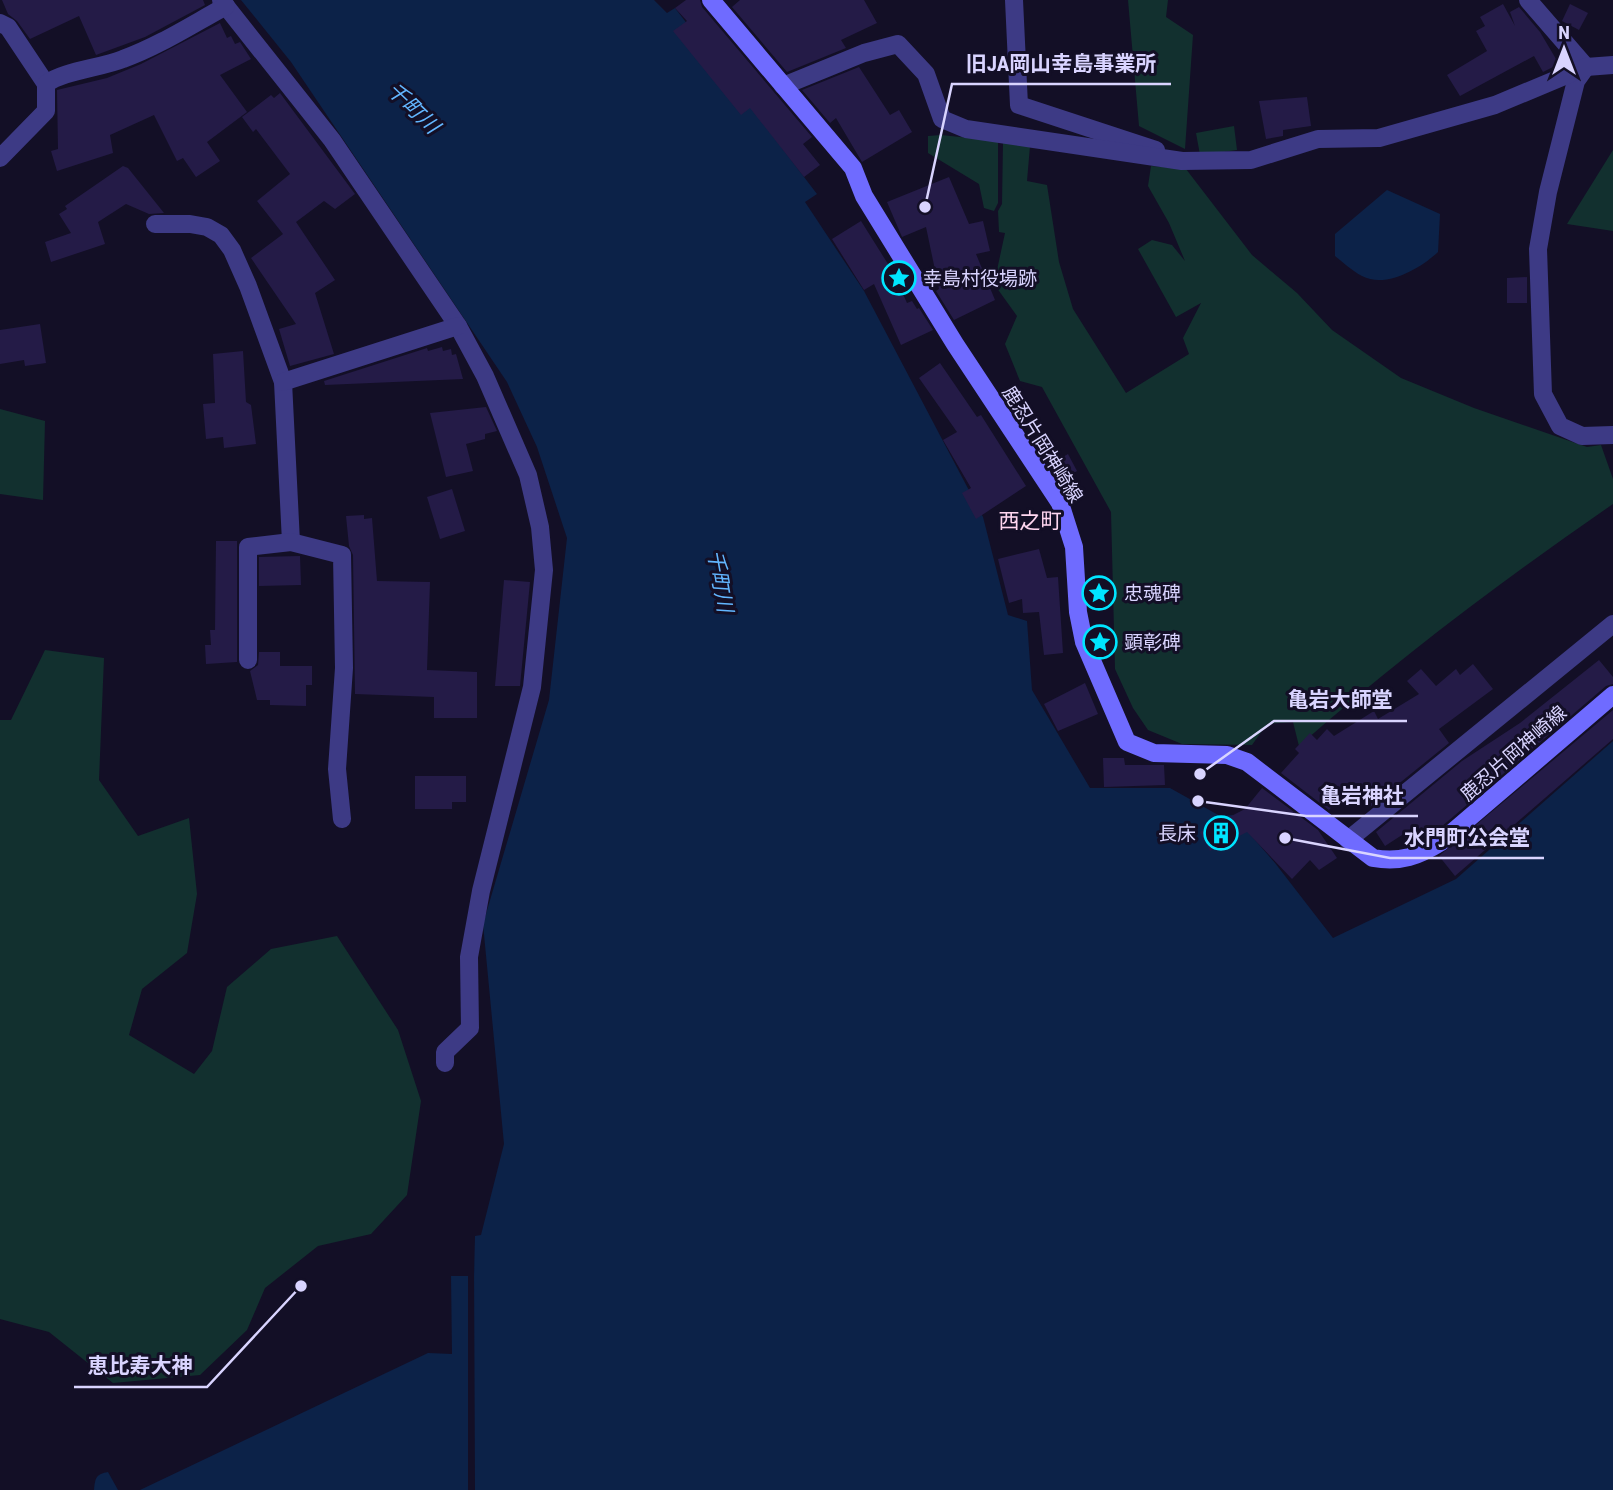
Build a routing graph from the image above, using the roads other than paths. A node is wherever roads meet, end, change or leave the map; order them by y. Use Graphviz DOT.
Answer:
graph roads {
  1 [pos="711,0"];
  2 [pos="1014,0"];
  3 [pos="1528,0"];
  4 [pos="224,3"];
  5 [pos="0,23"];
  6 [pos="1613,65"];
  7 [pos="1586,67"];
  8 [pos="46,84"];
  9 [pos="783,86"];
  10 [pos="0,158"];
  11 [pos="1182,161"];
  12 [pos="155,224"];
  13 [pos="458,326"];
  14 [pos="283,382"];
  15 [pos="1613,435"];
  16 [pos="291,542"];
  17 [pos="1613,624"];
  18 [pos="247,660"];
  19 [pos="1613,695"];
  20 [pos="342,819"];
  21 [pos="1348,840"];
  22 [pos="445,1063"];
  1 -- 9 [label="main road, 鹿忍片岡神崎線"];
  2 -- 11 [label="street"];
  3 -- 7 [label="street"];
  4 -- 8 [label="street"];
  4 -- 13 [label="street"];
  5 -- 8 [label="street"];
  6 -- 7 [label="street"];
  7 -- 11 [label="street"];
  7 -- 15 [label="street"];
  8 -- 10 [label="street"];
  9 -- 11 [label="street"];
  9 -- 21 [label="main road, 鹿忍片岡神崎線"];
  12 -- 14 [label="street"];
  13 -- 14 [label="street"];
  13 -- 22 [label="street"];
  14 -- 16 [label="street"];
  16 -- 18 [label="street"];
  16 -- 20 [label="street"];
  17 -- 21 [label="street"];
  19 -- 21 [label="main road, 鹿忍片岡神崎線"];
}
